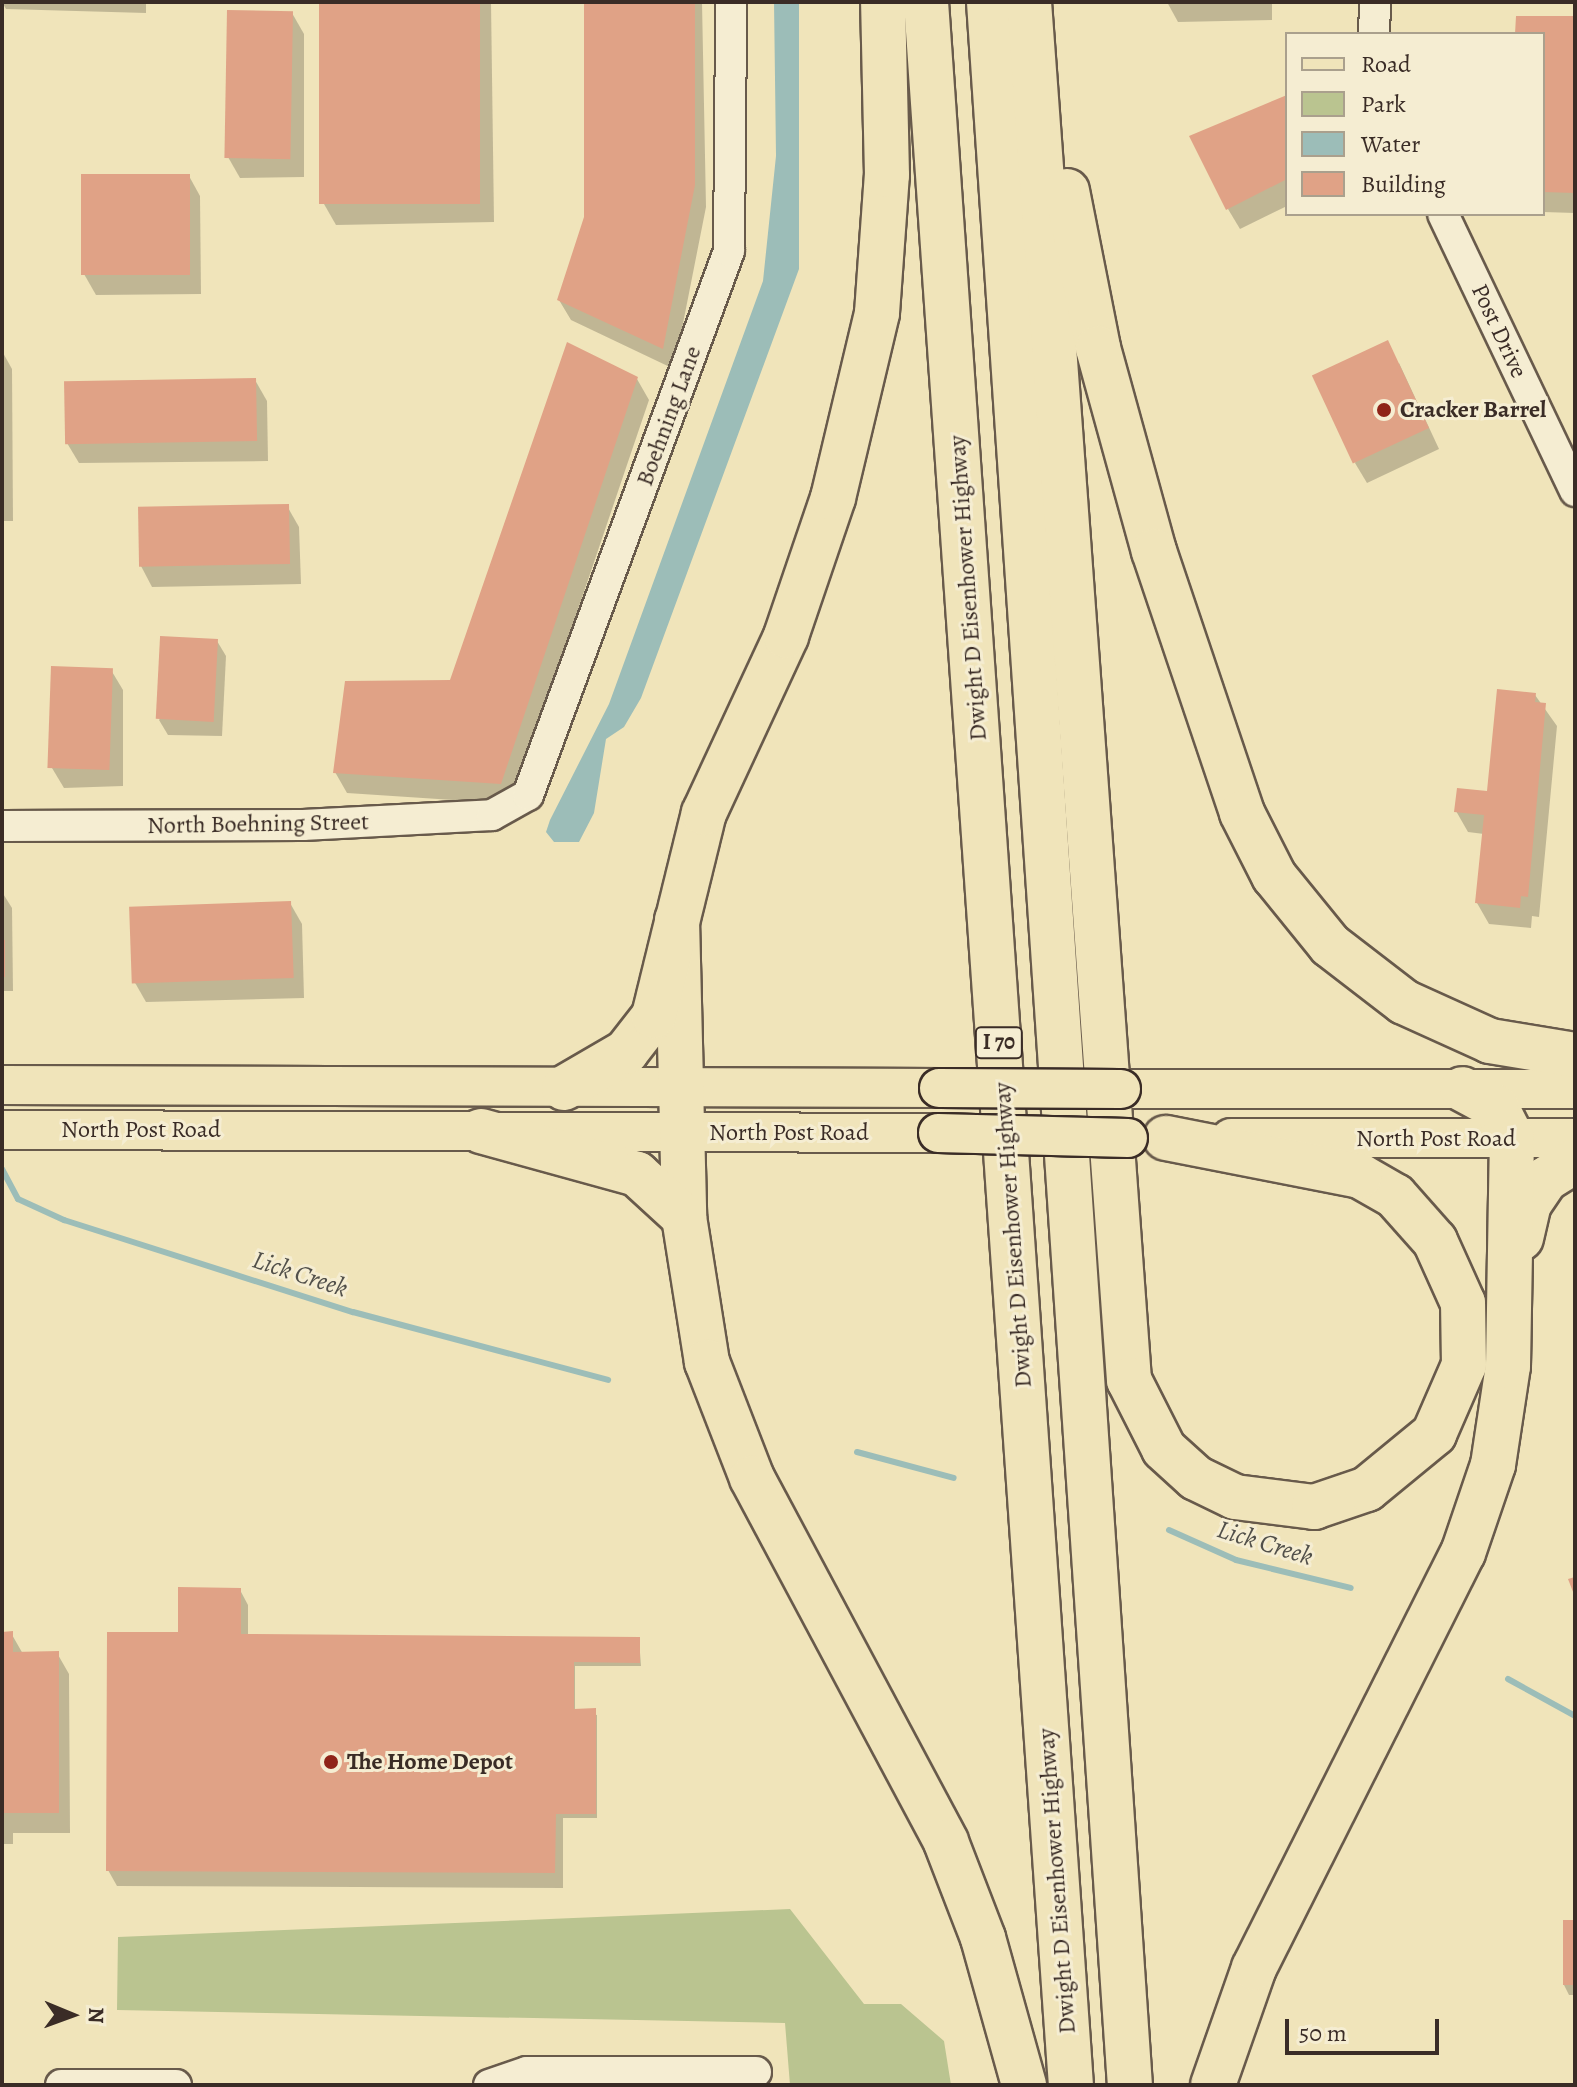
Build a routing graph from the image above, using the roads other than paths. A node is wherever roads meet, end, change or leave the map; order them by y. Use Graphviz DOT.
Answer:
graph roads {
  1 [pos="731,2"];
  2 [pos="883,2"];
  3 [pos="926,2"];
  4 [pos="989,2"];
  5 [pos="1029,2"];
  6 [pos="1040,2"];
  7 [pos="1375,2"];
  8 [pos="1374,32"];
  9 [pos="1444,216"];
  10 [pos="1575,491"];
  11 [pos="514,808"];
  12 [pos="2,826"];
  13 [pos="677,920"];
  14 [pos="1575,1055"];
  15 [pos="2,1085"];
  16 [pos="564,1088"];
  17 [pos="682,1088"];
  18 [pos="1462,1089"];
  19 [pos="1575,1089"];
  20 [pos="2,1130"];
  21 [pos="481,1131"];
  22 [pos="685,1132"];
  23 [pos="1147,1138"];
  24 [pos="1512,1138"];
  25 [pos="1575,1138"];
  26 [pos="1575,1161"];
  27 [pos="684,1217"];
  28 [pos="1510,1284"];
  29 [pos="756,2072"];
  30 [pos="61,2085"];
  31 [pos="176,2085"];
  32 [pos="489,2085"];
  33 [pos="1024,2085"];
  34 [pos="1071,2085"];
  35 [pos="1130,2085"];
  36 [pos="1213,2085"];
  1 -- 11 [label="street, Boehning Lane"];
  2 -- 13 [label="highway"];
  3 -- 34 [label="highway, Dwight D Eisenhower Highway / I 70"];
  4 -- 35 [label="highway, I 70"];
  5 -- 23 [label="highway"];
  6 -- 14 [label="highway"];
  7 -- 8 [label="street"];
  9 -- 10 [label="street, Post Drive"];
  11 -- 12 [label="street, North Boehning Street"];
  13 -- 16 [label="highway"];
  13 -- 17 [label="highway"];
  15 -- 16 [label="main road, North Post Road"];
  16 -- 17 [label="main road, North Post Road"];
  17 -- 18 [label="main road, North Post Road, bridge"];
  17 -- 22 [label="highway"];
  18 -- 19 [label="main road, North Post Road"];
  18 -- 24 [label="highway"];
  20 -- 21 [label="main road, North Post Road"];
  21 -- 22 [label="main road, North Post Road"];
  21 -- 27 [label="highway"];
  22 -- 23 [label="main road, North Post Road, bridge"];
  22 -- 27 [label="highway"];
  23 -- 24 [label="main road, North Post Road"];
  24 -- 25 [label="main road, North Post Road"];
  24 -- 28 [label="highway"];
  26 -- 28 [label="highway"];
  27 -- 33 [label="highway"];
  28 -- 36 [label="highway"];
  29 -- 32 [label="street"];
  30 -- 31 [label="street"];
}
